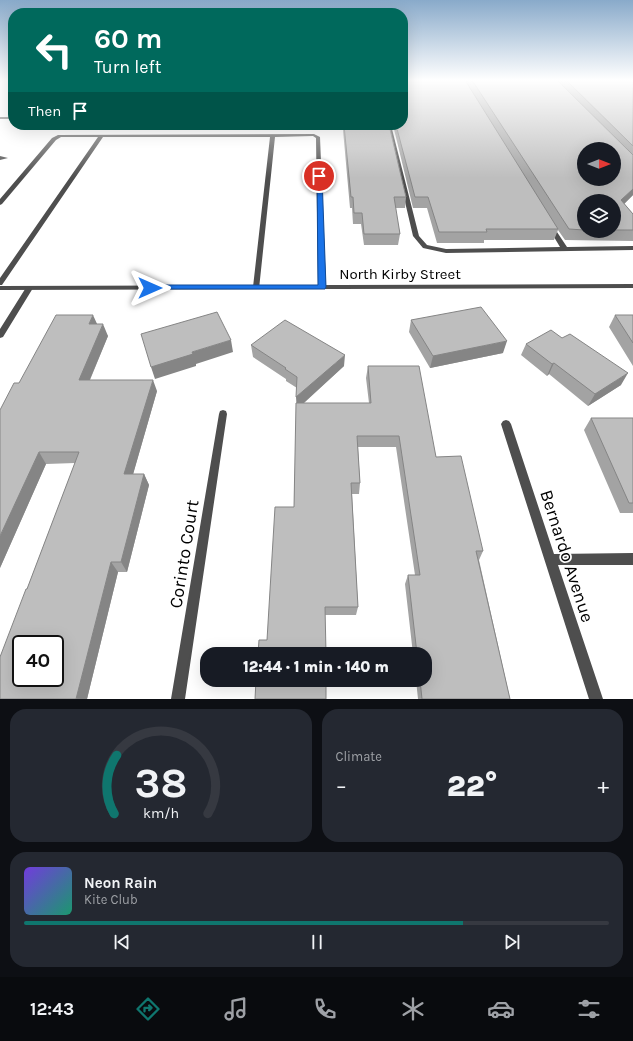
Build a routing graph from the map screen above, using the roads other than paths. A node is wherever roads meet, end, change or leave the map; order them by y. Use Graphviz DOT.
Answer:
graph roads {
  1 [pos="390,130"];
  2 [pos="273,135"];
  3 [pos="101,136"];
  4 [pos="0,203"];
  5 [pos="548,221"];
  6 [pos="564,248"];
  7 [pos="633,248"];
  8 [pos="0,283"];
  9 [pos="633,286"];
  10 [pos="256,287"];
  11 [pos="322,287"];
  12 [pos="0,288"];
  13 [pos="29,288"];
  14 [pos="0,335"];
  15 [pos="223,414"];
  16 [pos="506,424"];
  17 [pos="633,559"];
  18 [pos="550,560"];
  19 [pos="178,699"];
  20 [pos="596,699"];
  1 -- 6 [label="street"];
  2 -- 3 [label="street"];
  2 -- 10 [label="street"];
  2 -- 11 [label="street"];
  3 -- 4 [label="street"];
  3 -- 8 [label="street"];
  5 -- 6 [label="street"];
  6 -- 7 [label="street"];
  9 -- 11 [label="street, North Kirby Street"];
  10 -- 11 [label="street, North Kirby Street"];
  10 -- 13 [label="street, North Kirby Street"];
  12 -- 13 [label="street, North Kirby Street"];
  13 -- 14 [label="street"];
  15 -- 19 [label="street, Corinto Court"];
  16 -- 18 [label="street, Bernardo Avenue"];
  17 -- 18 [label="street"];
  18 -- 20 [label="street, Bernardo Avenue"];
}
